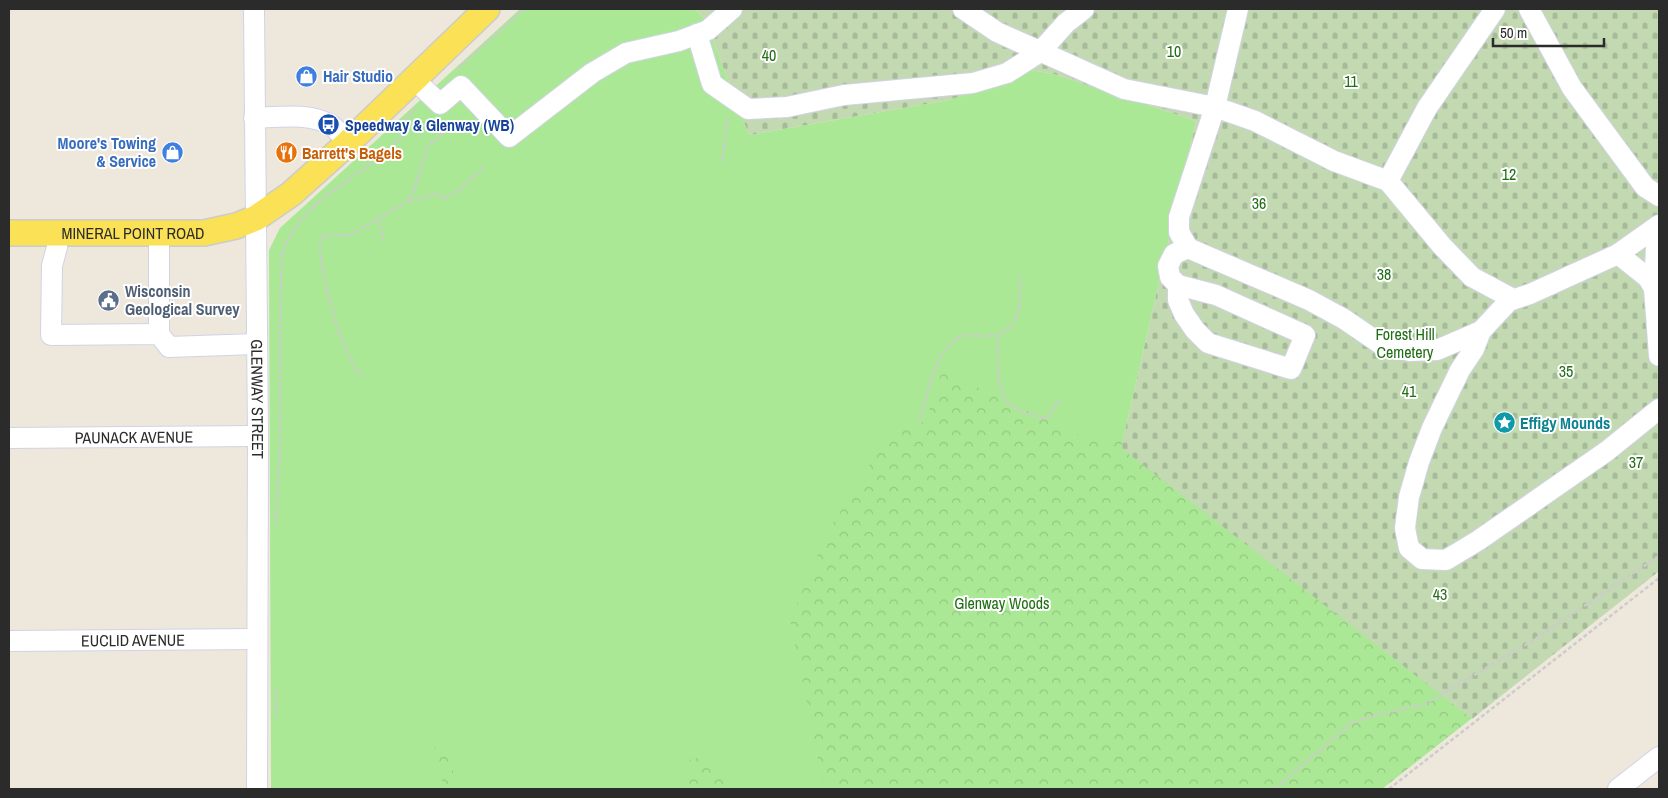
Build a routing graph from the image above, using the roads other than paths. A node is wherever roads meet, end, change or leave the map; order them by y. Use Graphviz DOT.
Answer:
graph roads {
  1 [pos="254,9"];
  2 [pos="732,9"];
  3 [pos="963,9"];
  4 [pos="1084,9"];
  5 [pos="1238,9"];
  6 [pos="1495,9"];
  7 [pos="1528,9"];
  8 [pos="483,10"];
  9 [pos="697,34"];
  10 [pos="1040,52"];
  11 [pos="422,87"];
  12 [pos="1215,107"];
  13 [pos="254,118"];
  14 [pos="348,143"];
  15 [pos="1388,181"];
  16 [pos="1659,196"];
  17 [pos="256,218"];
  18 [pos="1658,226"];
  19 [pos="58,233"];
  20 [pos="159,233"];
  21 [pos="9,234"];
  22 [pos="1188,248"];
  23 [pos="1618,254"];
  24 [pos="1178,285"];
  25 [pos="1654,288"];
  26 [pos="1513,299"];
  27 [pos="1481,331"];
  28 [pos="159,334"];
  29 [pos="257,344"];
  30 [pos="1659,356"];
  31 [pos="1659,409"];
  32 [pos="258,436"];
  33 [pos="9,438"];
  34 [pos="256,639"];
  35 [pos="9,641"];
  36 [pos="1659,757"];
  37 [pos="257,789"];
  38 [pos="1618,789"];
  1 -- 13 [label="street, GLENWAY STREET"];
  2 -- 9 [label="street"];
  3 -- 10 [label="street"];
  4 -- 10 [label="street"];
  5 -- 12 [label="street"];
  6 -- 15 [label="street"];
  7 -- 16 [label="street"];
  8 -- 11 [label="main road, MINERAL POINT ROAD"];
  9 -- 10 [label="street"];
  9 -- 11 [label="street"];
  10 -- 12 [label="street"];
  11 -- 14 [label="main road, MINERAL POINT ROAD"];
  12 -- 15 [label="street"];
  12 -- 22 [label="street"];
  13 -- 14 [label="street"];
  13 -- 17 [label="street, GLENWAY STREET"];
  14 -- 17 [label="main road, MINERAL POINT ROAD"];
  15 -- 26 [label="street"];
  17 -- 20 [label="main road, MINERAL POINT ROAD"];
  17 -- 29 [label="street, GLENWAY STREET"];
  18 -- 23 [label="street"];
  18 -- 25 [label="street"];
  19 -- 20 [label="main road, MINERAL POINT ROAD"];
  19 -- 21 [label="main road, MINERAL POINT ROAD"];
  19 -- 28 [label="street"];
  20 -- 28 [label="street"];
  22 -- 24 [label="street"];
  22 -- 27 [label="street"];
  23 -- 25 [label="street"];
  23 -- 26 [label="street"];
  24 -- 24 [label="street"];
  25 -- 30 [label="street"];
  26 -- 27 [label="street"];
  27 -- 31 [label="street"];
  28 -- 29 [label="street"];
  29 -- 32 [label="street, GLENWAY STREET"];
  32 -- 33 [label="street, PAUNACK AVENUE"];
  32 -- 34 [label="street, GLENWAY STREET"];
  34 -- 35 [label="street, EUCLID AVENUE"];
  34 -- 37 [label="street, GLENWAY STREET"];
  36 -- 38 [label="street"];
}
